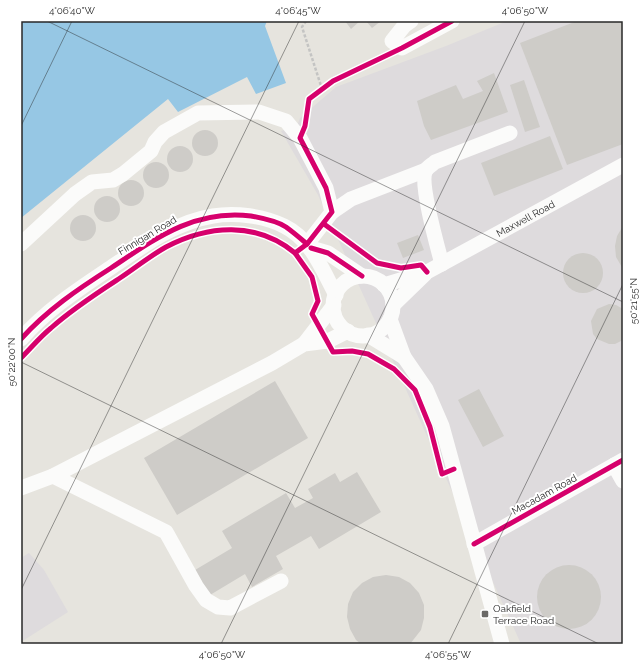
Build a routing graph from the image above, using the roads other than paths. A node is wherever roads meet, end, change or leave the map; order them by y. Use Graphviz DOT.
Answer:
graph roads {
  1 [pos="411,21"];
  2 [pos="418,21"];
  3 [pos="452,21"];
  4 [pos="435,30"];
  5 [pos="510,133"];
  6 [pos="623,165"];
  7 [pos="426,170"];
  8 [pos="332,212"];
  9 [pos="21,244"];
  10 [pos="309,246"];
  11 [pos="442,264"];
  12 [pos="427,272"];
  13 [pos="362,276"];
  14 [pos="384,285"];
  15 [pos="335,300"];
  16 [pos="392,312"];
  17 [pos="348,331"];
  18 [pos="368,335"];
  19 [pos="21,339"];
  20 [pos="304,344"];
  21 [pos="404,357"];
  22 [pos="618,463"];
  23 [pos="53,476"];
  24 [pos="623,481"];
  25 [pos="28,486"];
  26 [pos="474,544"];
  27 [pos="281,581"];
  28 [pos="502,644"];
  1 -- 4 [label="street"];
  2 -- 4 [label="street"];
  3 -- 4 [label="street"];
  5 -- 7 [label="street"];
  6 -- 11 [label="street, Maxwell Road"];
  7 -- 8 [label="street"];
  7 -- 11 [label="street"];
  8 -- 9 [label="street"];
  8 -- 10 [label="street"];
  10 -- 13 [label="street, Finnigan Road"];
  10 -- 15 [label="street, Finnigan Road"];
  10 -- 19 [label="street, Finnigan Road"];
  11 -- 12 [label="street, Maxwell Road"];
  12 -- 14 [label="street, Maxwell Road"];
  12 -- 16 [label="street, Maxwell Road"];
  13 -- 14 [label="street"];
  13 -- 15 [label="street"];
  14 -- 16 [label="street"];
  15 -- 17 [label="street"];
  15 -- 20 [label="street"];
  16 -- 18 [label="street"];
  16 -- 21 [label="street"];
  17 -- 18 [label="street"];
  17 -- 20 [label="street"];
  18 -- 21 [label="street"];
  20 -- 23 [label="street"];
  21 -- 26 [label="street"];
  22 -- 24 [label="street"];
  22 -- 26 [label="street, Macadam Road"];
  23 -- 25 [label="street"];
  23 -- 27 [label="street"];
  26 -- 28 [label="street"];
}
